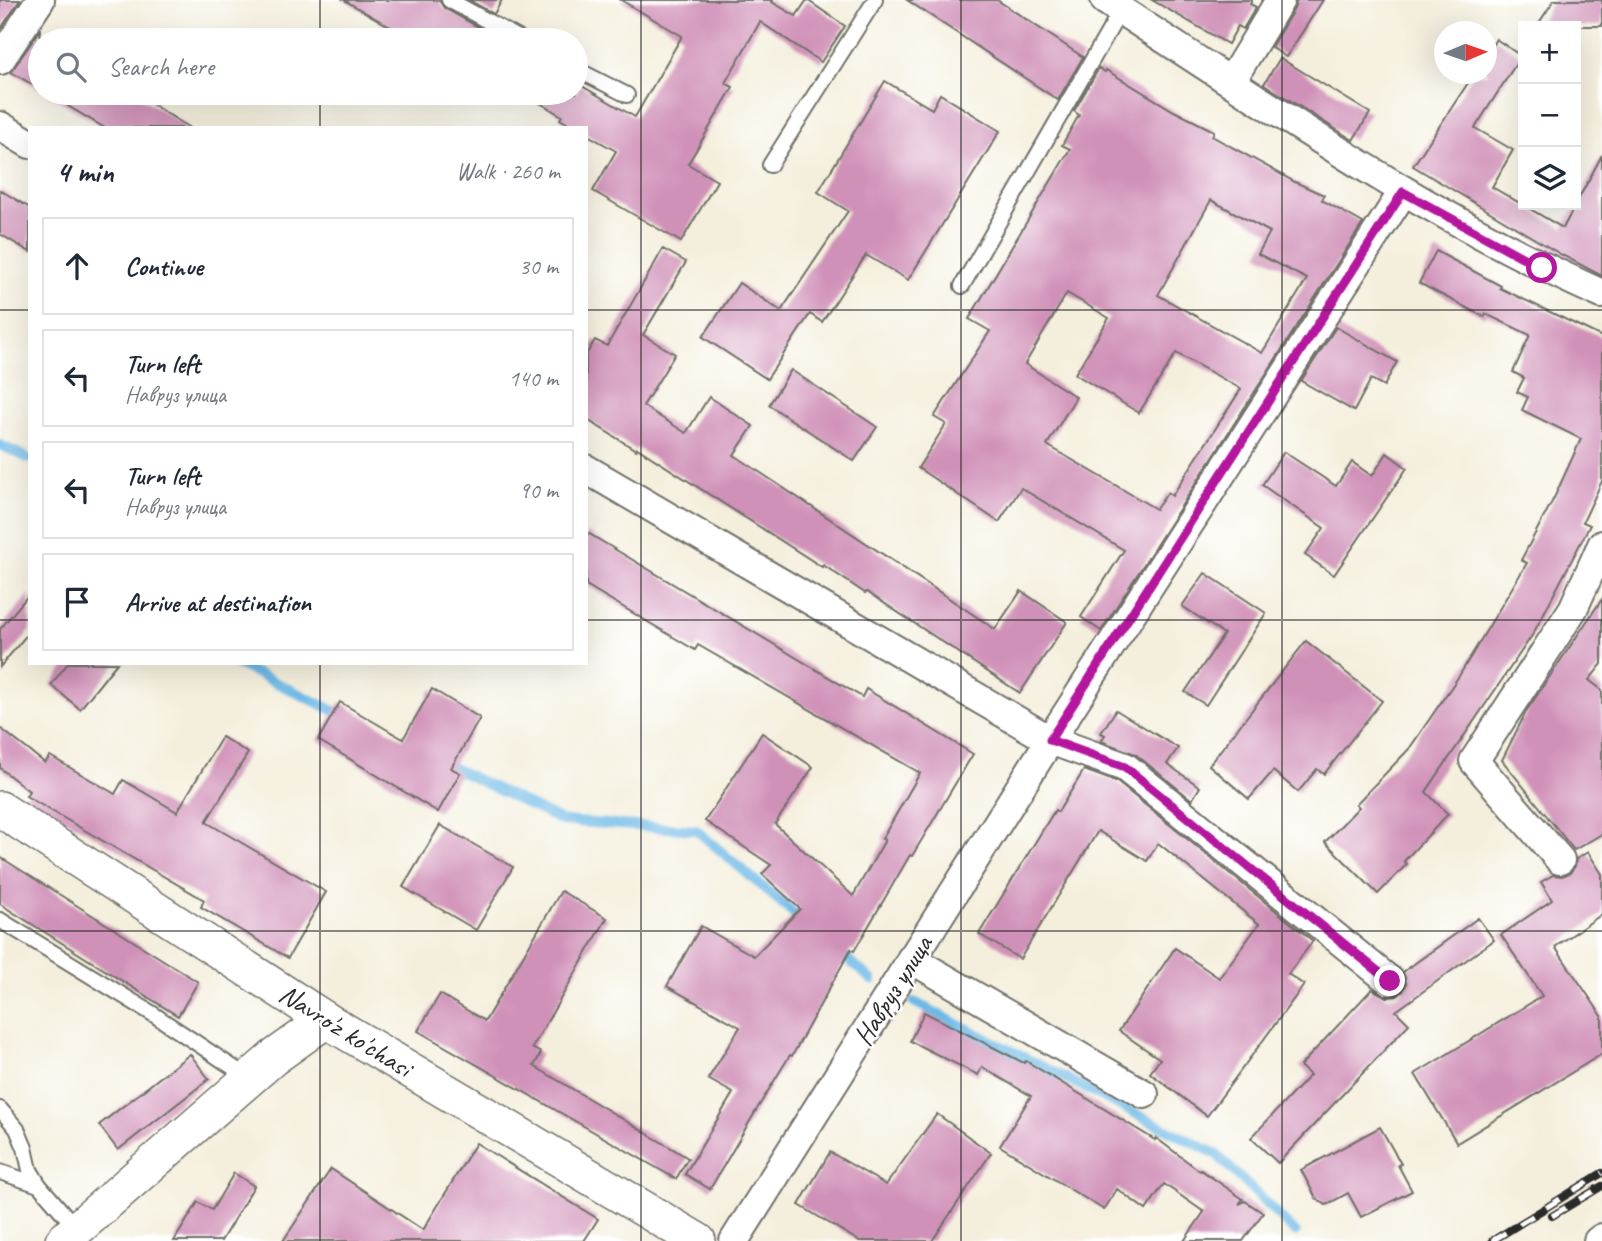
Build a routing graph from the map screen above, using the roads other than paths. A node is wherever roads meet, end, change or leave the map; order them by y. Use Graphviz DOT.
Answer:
graph roads {
  1 [pos="40,0"];
  2 [pos="449,0"];
  3 [pos="875,0"];
  4 [pos="1280,0"];
  5 [pos="1113,5"];
  6 [pos="501,28"];
  7 [pos="0,60"];
  8 [pos="588,75"];
  9 [pos="1231,81"];
  10 [pos="627,95"];
  11 [pos="0,127"];
  12 [pos="28,143"];
  13 [pos="770,165"];
  14 [pos="1403,192"];
  15 [pos="962,286"];
  16 [pos="1602,294"];
  17 [pos="588,470"];
  18 [pos="1602,545"];
  19 [pos="1050,740"];
  20 [pos="0,809"];
  21 [pos="1560,860"];
  22 [pos="0,920"];
  23 [pos="911,959"];
  24 [pos="1390,981"];
  25 [pos="326,1020"];
  26 [pos="250,1079"];
  27 [pos="1144,1094"];
  28 [pos="0,1109"];
  29 [pos="0,1172"];
  30 [pos="39,1185"];
  31 [pos="70,1235"];
  32 [pos="698,1241"];
  33 [pos="734,1241"];
  1 -- 7 [label="street"];
  2 -- 6 [label="lane"];
  3 -- 13 [label="lane"];
  4 -- 9 [label="street"];
  5 -- 9 [label="street"];
  5 -- 15 [label="lane"];
  8 -- 10 [label="lane"];
  9 -- 14 [label="street"];
  11 -- 12 [label="street"];
  14 -- 16 [label="street"];
  14 -- 19 [label="street, Навруз улица"];
  17 -- 19 [label="street"];
  18 -- 21 [label="street"];
  19 -- 23 [label="street, Навруз улица"];
  19 -- 24 [label="street"];
  20 -- 25 [label="street, Navro'z ko'chasi"];
  22 -- 26 [label="lane"];
  23 -- 27 [label="street"];
  23 -- 33 [label="street, Навруз улица"];
  25 -- 26 [label="street"];
  25 -- 32 [label="street, Navro'z ko'chasi"];
  26 -- 31 [label="street"];
  28 -- 30 [label="lane"];
  29 -- 30 [label="lane"];
  30 -- 31 [label="lane"];
}
